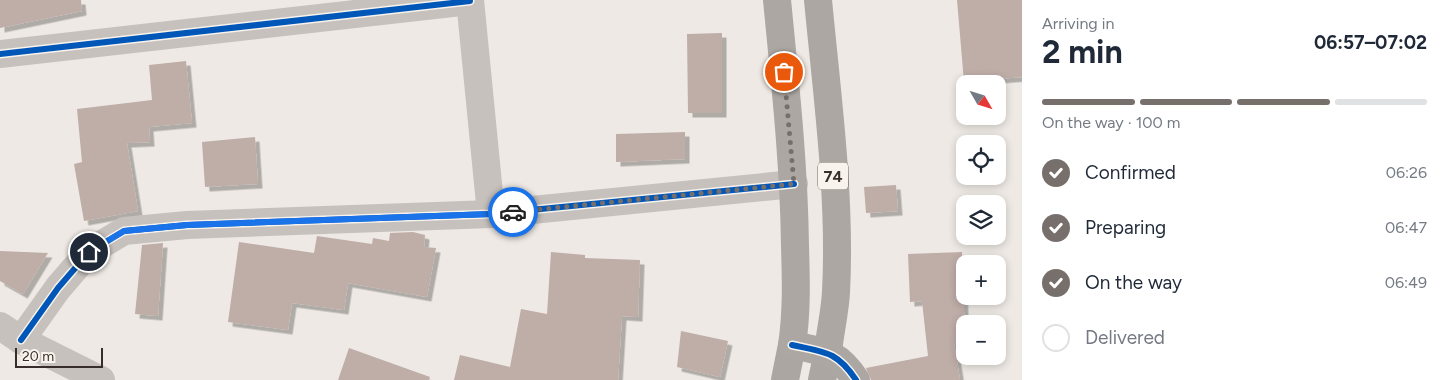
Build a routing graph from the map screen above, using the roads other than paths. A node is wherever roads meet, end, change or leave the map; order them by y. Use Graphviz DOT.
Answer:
graph roads {
  1 [pos="470,0"];
  2 [pos="777,0"];
  3 [pos="818,0"];
  4 [pos="0,54"];
  5 [pos="794,184"];
  6 [pos="491,214"];
  7 [pos="10,333"];
  8 [pos="792,345"];
  9 [pos="828,352"];
  10 [pos="101,380"];
  11 [pos="785,380"];
  12 [pos="822,380"];
  13 [pos="856,380"];
  1 -- 4 [label="street"];
  1 -- 6 [label="street"];
  2 -- 5 [label="highway, 74"];
  3 -- 9 [label="highway, 74"];
  5 -- 6 [label="street"];
  5 -- 8 [label="highway, 74"];
  6 -- 7 [label="street"];
  7 -- 10 [label="street"];
  8 -- 9 [label="highway"];
  8 -- 11 [label="main road, 74"];
  9 -- 12 [label="main road, 74"];
  9 -- 13 [label="highway"];
}
